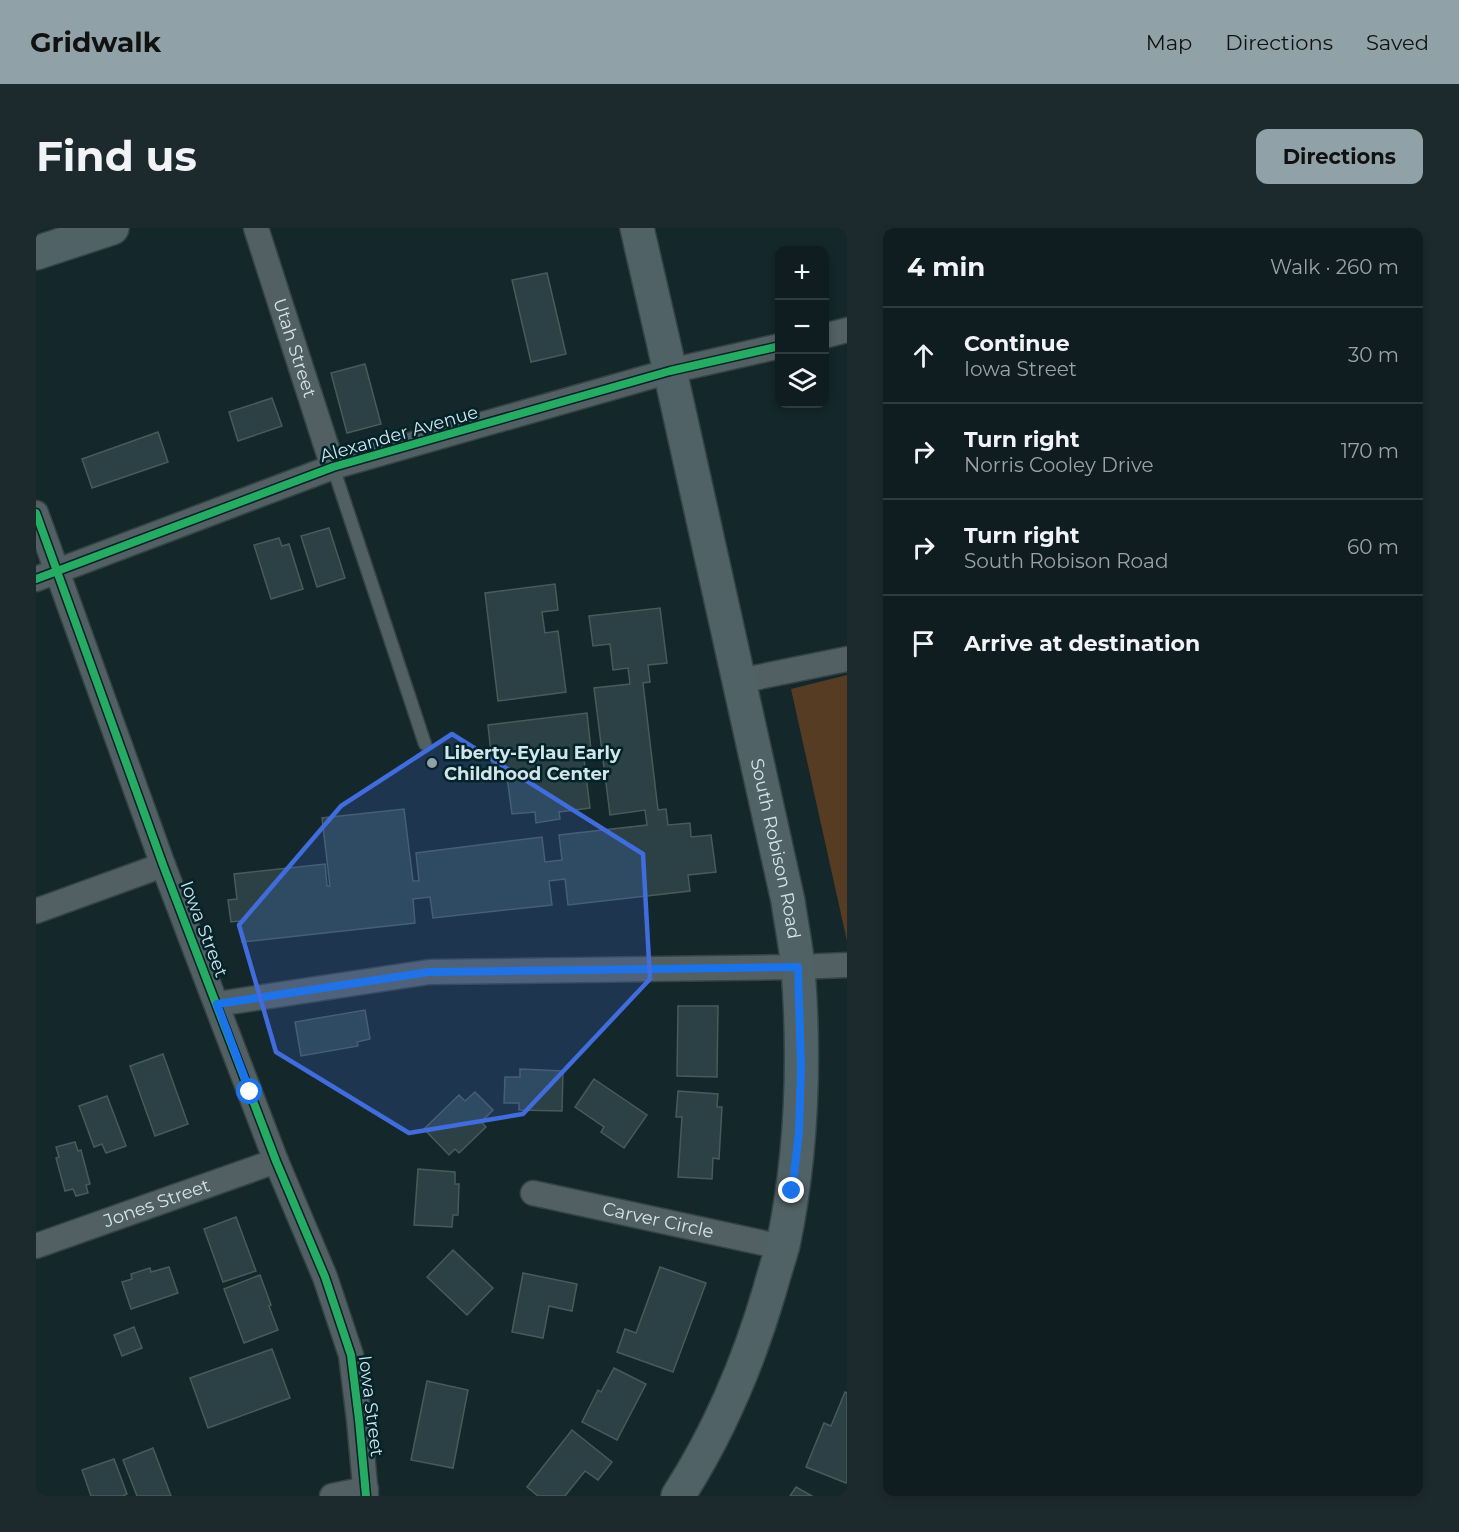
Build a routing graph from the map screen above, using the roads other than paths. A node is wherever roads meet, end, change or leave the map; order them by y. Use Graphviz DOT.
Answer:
graph roads {
  1 [pos="112,228"];
  2 [pos="256,228"];
  3 [pos="637,228"];
  4 [pos="36,253"];
  5 [pos="847,330"];
  6 [pos="829,335"];
  7 [pos="775,347"];
  8 [pos="670,371"];
  9 [pos="333,467"];
  10 [pos="36,513"];
  11 [pos="47,575"];
  12 [pos="847,659"];
  13 [pos="739,681"];
  14 [pos="425,744"];
  15 [pos="163,865"];
  16 [pos="36,911"];
  17 [pos="847,964"];
  18 [pos="798,967"];
  19 [pos="217,1004"];
  20 [pos="276,1161"];
  21 [pos="533,1193"];
  22 [pos="36,1246"];
  23 [pos="782,1247"];
  24 [pos="366,1492"];
  25 [pos="333,1496"];
  26 [pos="678,1496"];
  1 -- 4 [label="main road"];
  2 -- 9 [label="street, Utah Street"];
  3 -- 8 [label="main road, South Robison Road"];
  5 -- 6 [label="street"];
  7 -- 8 [label="street, Alexander Avenue"];
  8 -- 9 [label="street, Alexander Avenue"];
  8 -- 13 [label="main road, South Robison Road"];
  9 -- 11 [label="street, Alexander Avenue"];
  9 -- 14 [label="lane"];
  10 -- 11 [label="street, Iowa Street"];
  11 -- 15 [label="street, Iowa Street"];
  12 -- 13 [label="street"];
  13 -- 18 [label="main road, South Robison Road"];
  15 -- 16 [label="street"];
  15 -- 19 [label="street, Iowa Street"];
  17 -- 18 [label="street"];
  18 -- 19 [label="street"];
  18 -- 23 [label="main road, South Robison Road"];
  19 -- 20 [label="street, Iowa Street"];
  20 -- 22 [label="street, Jones Street"];
  20 -- 24 [label="street, Iowa Street"];
  21 -- 23 [label="street, Carver Circle"];
  23 -- 26 [label="main road, South Robison Road"];
  24 -- 25 [label="street"];
}
